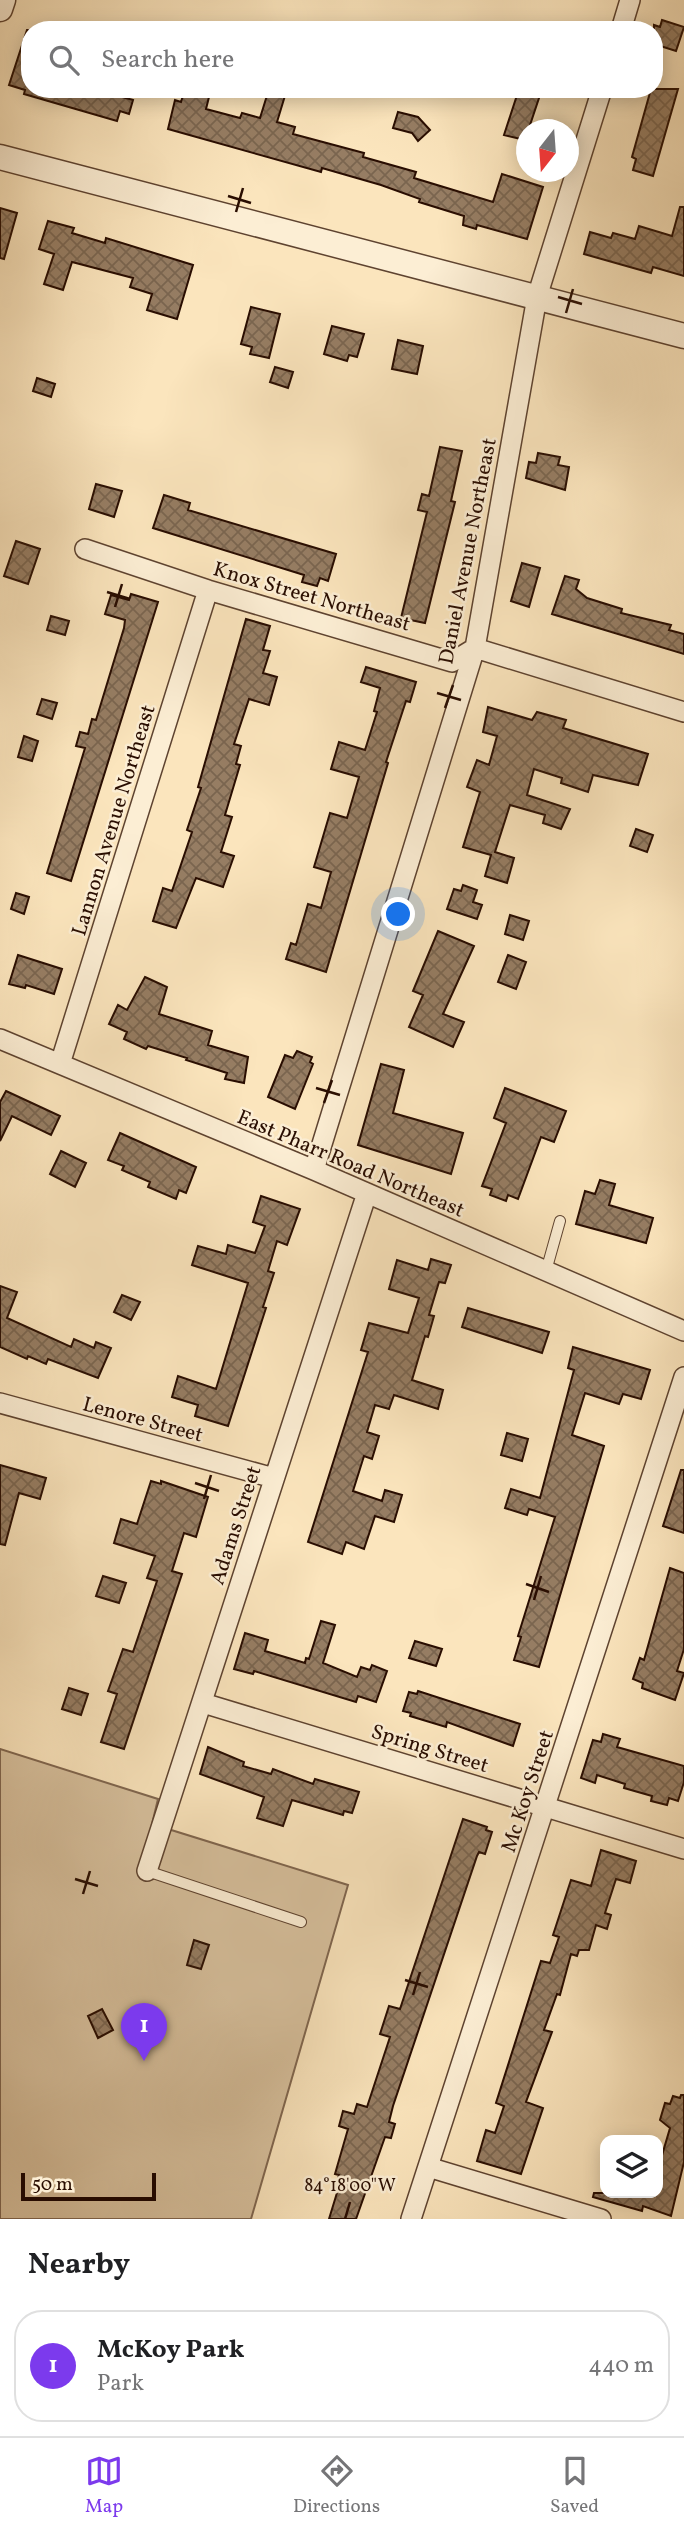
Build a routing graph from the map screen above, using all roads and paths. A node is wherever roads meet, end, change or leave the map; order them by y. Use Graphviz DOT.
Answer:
graph roads {
  1 [pos="3,0"];
  2 [pos="630,0"];
  3 [pos="0,9"];
  4 [pos="624,21"];
  5 [pos="599,98"];
  6 [pos="0,157"];
  7 [pos="537,297"];
  8 [pos="684,336"];
  9 [pos="85,549"];
  10 [pos="208,590"];
  11 [pos="475,648"];
  12 [pos="684,712"];
  13 [pos="0,1039"];
  14 [pos="60,1064"];
  15 [pos="314,1170"];
  16 [pos="367,1194"];
  17 [pos="560,1221"];
  18 [pos="546,1271"];
  19 [pos="684,1331"];
  20 [pos="684,1377"];
  21 [pos="0,1403"];
  22 [pos="274,1478"];
  23 [pos="203,1703"];
  24 [pos="545,1807"];
  25 [pos="684,1849"];
  26 [pos="147,1871"];
  27 [pos="301,1922"];
  28 [pos="428,2167"];
  29 [pos="411,2219"];
  30 [pos="601,2219"];
  1 -- 3 [label="street"];
  2 -- 4 [label="street"];
  5 -- 7 [label="street, Daniel Avenue Northeast"];
  6 -- 7 [label="street"];
  7 -- 8 [label="street"];
  7 -- 11 [label="street, Daniel Avenue Northeast"];
  9 -- 10 [label="street, Knox Street Northeast"];
  10 -- 11 [label="street, Knox Street Northeast"];
  10 -- 14 [label="street, Lannon Avenue Northeast"];
  11 -- 12 [label="street"];
  11 -- 15 [label="street, Daniel Avenue Northeast"];
  13 -- 14 [label="street, East Pharr Road Northeast"];
  14 -- 15 [label="street, East Pharr Road Northeast"];
  15 -- 16 [label="street, East Pharr Road Northeast"];
  16 -- 18 [label="street, East Pharr Road Northeast"];
  16 -- 22 [label="street, Adams Street"];
  17 -- 18 [label="lane"];
  18 -- 19 [label="street, East Pharr Road Northeast"];
  20 -- 24 [label="street, Mc Koy Street"];
  21 -- 22 [label="street, Lenore Street"];
  22 -- 23 [label="street, Adams Street"];
  23 -- 24 [label="street, Spring Street"];
  23 -- 26 [label="street, Adams Street"];
  24 -- 25 [label="street, Spring Street"];
  24 -- 28 [label="street, Mc Koy Street"];
  26 -- 27 [label="lane"];
  28 -- 29 [label="street, Mc Koy Street"];
  28 -- 30 [label="street"];
}
